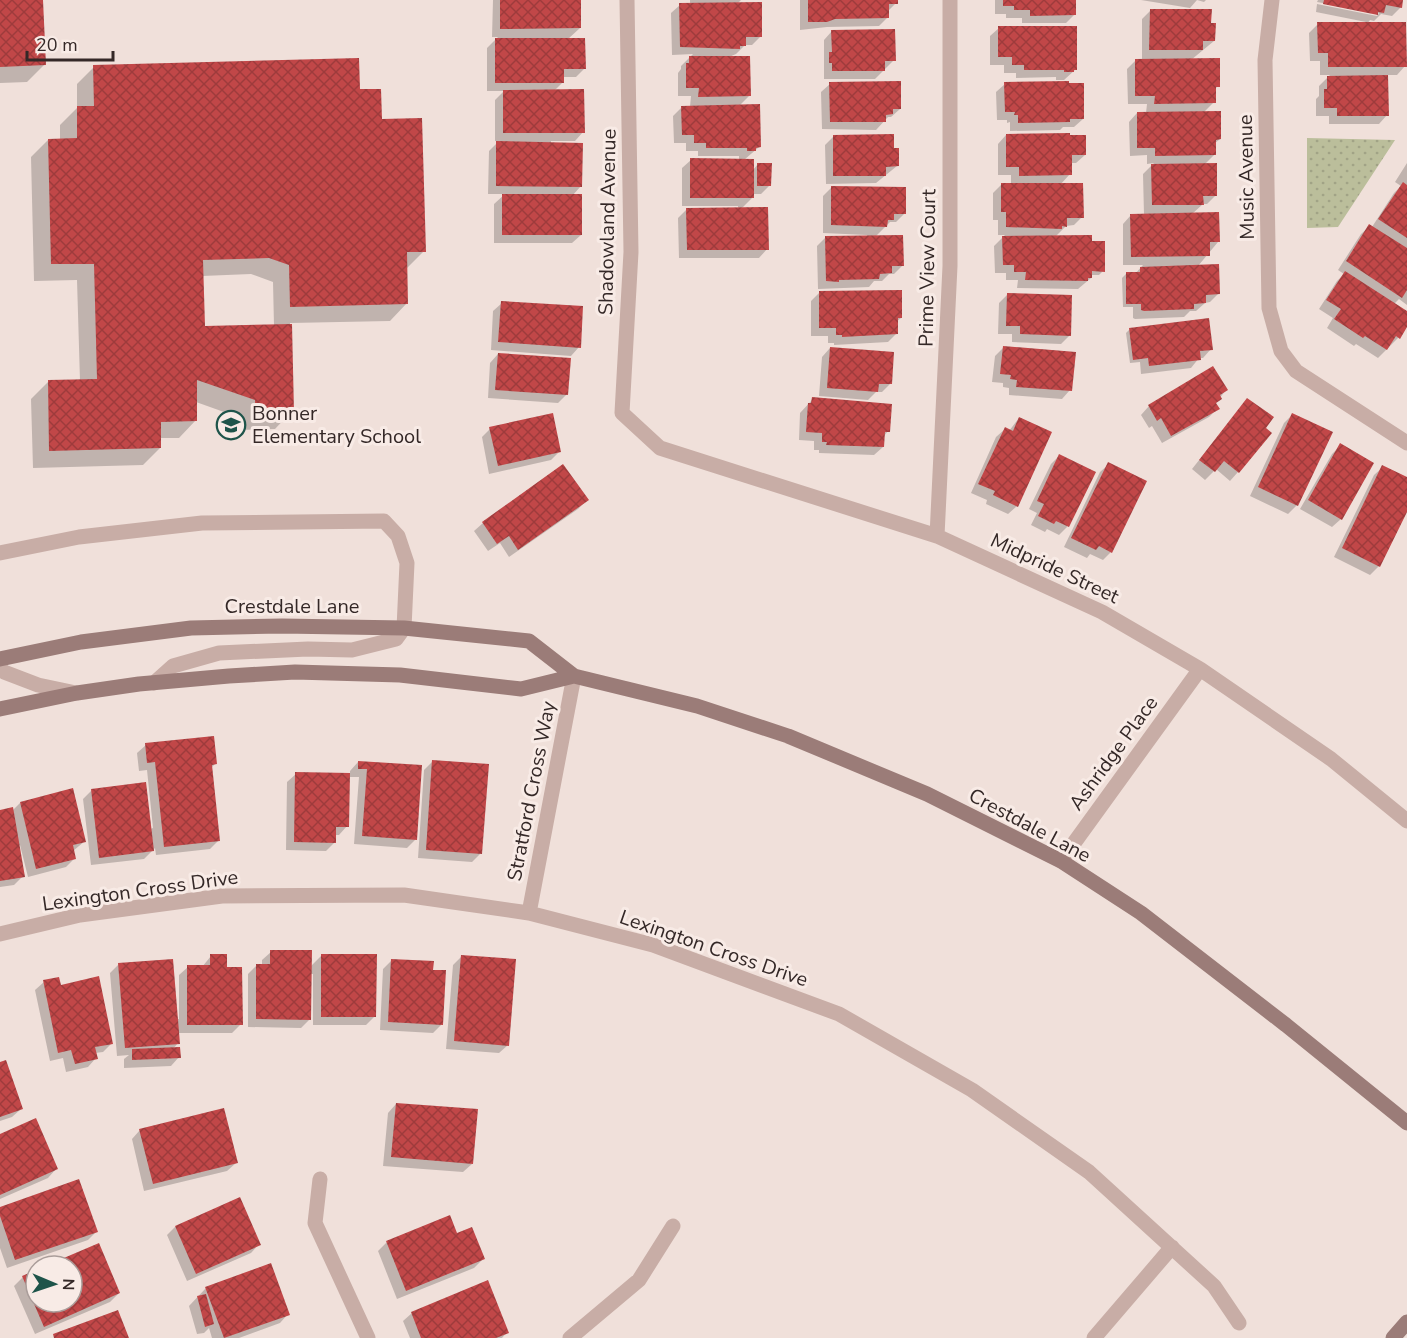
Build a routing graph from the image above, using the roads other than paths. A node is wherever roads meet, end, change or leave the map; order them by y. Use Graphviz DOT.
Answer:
graph roads {
  1 [pos="627,0"];
  2 [pos="950,0"];
  3 [pos="1272,0"];
  4 [pos="645,433"];
  5 [pos="1406,439"];
  6 [pos="938,536"];
  7 [pos="0,553"];
  8 [pos="404,628"];
  9 [pos="0,659"];
  10 [pos="0,668"];
  11 [pos="1200,669"];
  12 [pos="574,676"];
  13 [pos="154,683"];
  14 [pos="77,693"];
  15 [pos="0,709"];
  16 [pos="1407,820"];
  17 [pos="1061,861"];
  18 [pos="530,913"];
  19 [pos="0,934"];
  20 [pos="1407,1123"];
  21 [pos="320,1179"];
  22 [pos="673,1226"];
  23 [pos="1172,1247"];
  24 [pos="1407,1322"];
  25 [pos="1239,1323"];
  26 [pos="368,1338"];
  27 [pos="570,1338"];
  28 [pos="1094,1338"];
  29 [pos="1393,1338"];
  1 -- 4 [label="street, Shadowland Avenue"];
  2 -- 6 [label="street, Prime View Court"];
  3 -- 5 [label="street, Music Avenue"];
  4 -- 6 [label="street, Midpride Street"];
  6 -- 11 [label="street, Midpride Street"];
  7 -- 8 [label="street"];
  8 -- 9 [label="street, Crestdale Lane"];
  8 -- 12 [label="street, Crestdale Lane"];
  8 -- 13 [label="street"];
  10 -- 14 [label="street"];
  11 -- 16 [label="street, Midpride Street"];
  11 -- 17 [label="street, Ashridge Place"];
  12 -- 13 [label="street, Crestdale Lane"];
  12 -- 17 [label="street, Crestdale Lane"];
  12 -- 18 [label="street, Stratford Cross Way"];
  13 -- 14 [label="street, Crestdale Lane"];
  14 -- 15 [label="street, Crestdale Lane"];
  17 -- 20 [label="street, Crestdale Lane"];
  18 -- 19 [label="street, Lexington Cross Drive"];
  18 -- 23 [label="street, Lexington Cross Drive"];
  21 -- 26 [label="street"];
  22 -- 27 [label="street"];
  23 -- 25 [label="street, Lexington Cross Drive"];
  23 -- 28 [label="street"];
  24 -- 29 [label="street"];
}
